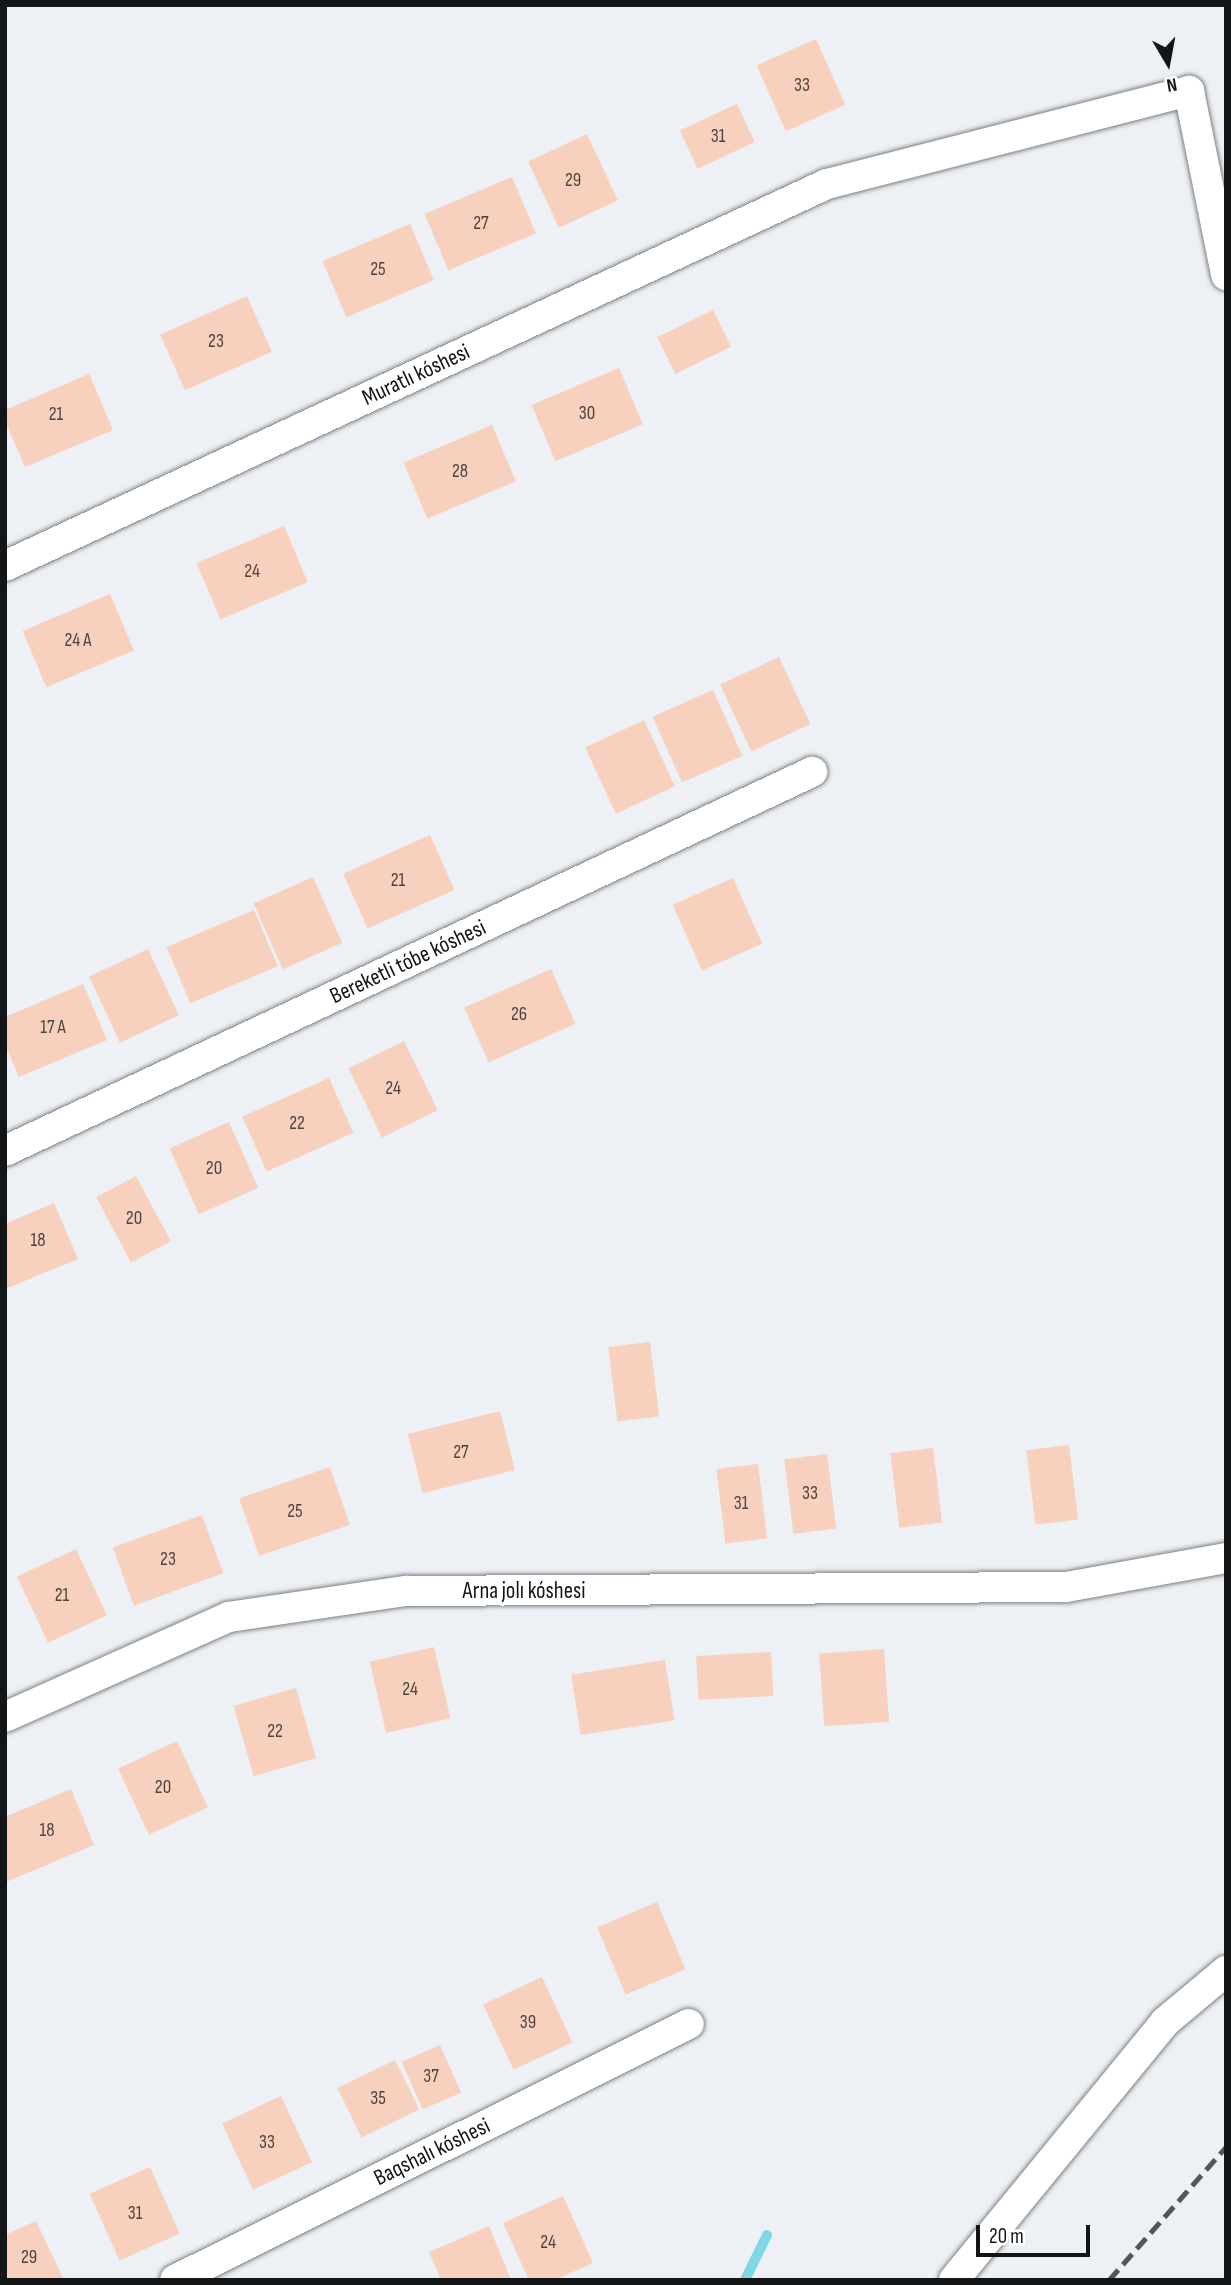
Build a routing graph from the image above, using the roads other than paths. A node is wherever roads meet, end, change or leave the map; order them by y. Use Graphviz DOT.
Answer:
graph roads {
  1 [pos="1226,275"];
  2 [pos="5,566"];
  3 [pos="812,772"];
  4 [pos="5,1151"];
  5 [pos="1226,1558"];
  6 [pos="5,1717"];
  7 [pos="1226,1971"];
  8 [pos="689,2024"];
  9 [pos="175,2280"];
  10 [pos="954,2280"];
  1 -- 2 [label="street, Muratlı kóshesi"];
  3 -- 4 [label="street, Bereketli tóbe kóshesi"];
  5 -- 6 [label="street, Arna jolı kóshesi"];
  7 -- 10 [label="street"];
  8 -- 9 [label="street, Baqshalı kóshesi"];
}
